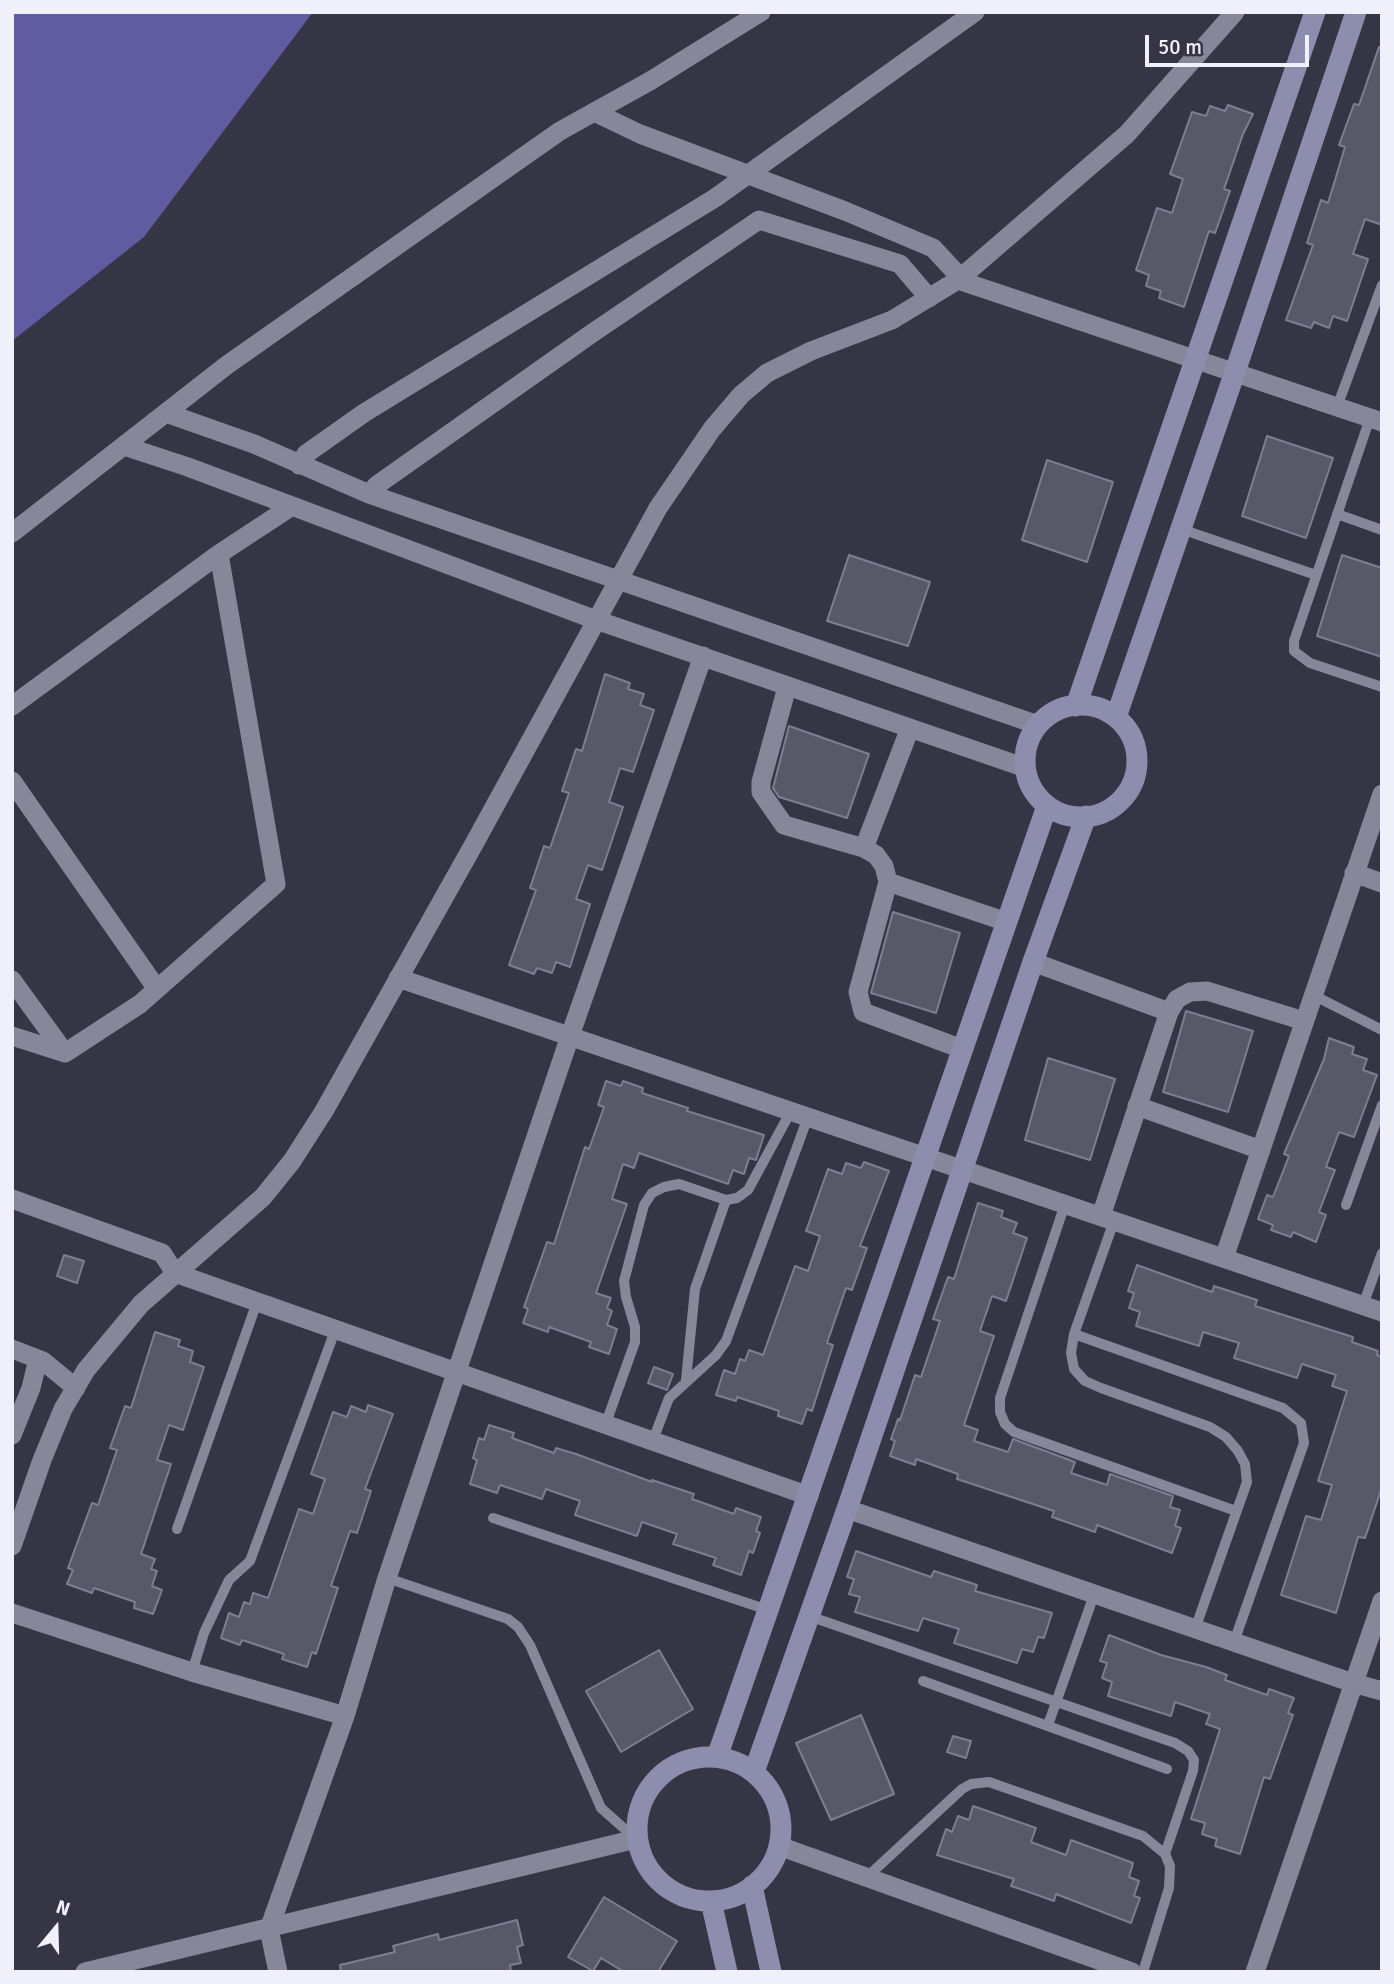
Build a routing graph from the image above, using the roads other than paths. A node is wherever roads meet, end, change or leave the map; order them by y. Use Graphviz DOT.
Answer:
graph roads {
  1 [pos="761,12"];
  2 [pos="975,12"];
  3 [pos="1235,12"];
  4 [pos="1315,12"];
  5 [pos="1356,12"];
  6 [pos="594,112"];
  7 [pos="748,175"];
  8 [pos="959,279"];
  9 [pos="1382,285"];
  10 [pos="929,298"];
  11 [pos="1195,359"];
  12 [pos="1235,372"];
  13 [pos="1337,407"];
  14 [pos="166,413"];
  15 [pos="1376,420"];
  16 [pos="124,446"];
  17 [pos="299,465"];
  18 [pos="369,494"];
  19 [pos="292,506"];
  20 [pos="1337,514"];
  21 [pos="1181,529"];
  22 [pos="1382,530"];
  23 [pos="12,533"];
  24 [pos="219,554"];
  25 [pos="1316,575"];
  26 [pos="617,581"];
  27 [pos="596,620"];
  28 [pos="703,656"];
  29 [pos="787,687"];
  30 [pos="1382,687"];
  31 [pos="1076,705"];
  32 [pos="12,706"];
  33 [pos="1116,718"];
  34 [pos="1038,725"];
  35 [pos="909,728"];
  36 [pos="1026,768"];
  37 [pos="12,781"];
  38 [pos="1382,794"];
  39 [pos="1047,806"];
  40 [pos="1086,816"];
  41 [pos="1375,834"];
  42 [pos="864,848"];
  43 [pos="1354,873"];
  44 [pos="888,882"];
  45 [pos="1382,883"];
  46 [pos="1007,922"];
  47 [pos="1033,962"];
  48 [pos="398,978"];
  49 [pos="12,980"];
  50 [pos="157,989"];
  51 [pos="1313,995"];
  52 [pos="1169,1012"];
  53 [pos="1304,1021"];
  54 [pos="1382,1030"];
  55 [pos="570,1036"];
  56 [pos="12,1037"];
  57 [pos="962,1048"];
  58 [pos="65,1053"];
  59 [pos="1382,1105"];
  60 [pos="1137,1106"];
  61 [pos="799,1114"];
  62 [pos="1261,1150"];
  63 [pos="925,1157"];
  64 [pos="962,1169"];
  65 [pos="12,1199"];
  66 [pos="726,1200"];
  67 [pos="1065,1204"];
  68 [pos="1346,1205"];
  69 [pos="1107,1218"];
  70 [pos="1382,1253"];
  71 [pos="1224,1258"];
  72 [pos="176,1273"];
  73 [pos="258,1301"];
  74 [pos="1363,1305"];
  75 [pos="1382,1312"];
  76 [pos="336,1328"];
  77 [pos="1074,1334"];
  78 [pos="12,1349"];
  79 [pos="38,1359"];
  80 [pos="457,1371"];
  81 [pos="686,1381"];
  82 [pos="76,1388"];
  83 [pos="606,1423"];
  84 [pos="12,1435"];
  85 [pos="653,1440"];
  86 [pos="809,1496"];
  87 [pos="846,1509"];
  88 [pos="1236,1511"];
  89 [pos="494,1518"];
  90 [pos="177,1529"];
  91 [pos="12,1546"];
  92 [pos="387,1578"];
  93 [pos="1094,1595"];
  94 [pos="1382,1601"];
  95 [pos="768,1611"];
  96 [pos="12,1613"];
  97 [pos="809,1616"];
  98 [pos="1195,1629"];
  99 [pos="1234,1642"];
  100 [pos="192,1672"];
  101 [pos="923,1681"];
  102 [pos="1353,1683"];
  103 [pos="1382,1691"];
  104 [pos="1056,1702"];
  105 [pos="345,1716"];
  106 [pos="1048,1725"];
  107 [pos="717,1757"];
  108 [pos="1167,1769"];
  109 [pos="754,1772"];
  110 [pos="636,1839"];
  111 [pos="779,1846"];
  112 [pos="1165,1854"];
  113 [pos="867,1877"];
  114 [pos="752,1886"];
  115 [pos="711,1901"];
  116 [pos="269,1929"];
  117 [pos="85,1972"];
  118 [pos="278,1972"];
  119 [pos="727,1972"];
  120 [pos="771,1972"];
  121 [pos="1132,1972"];
  122 [pos="1143,1972"];
  123 [pos="1255,1972"];
  1 -- 6 [label="street"];
  2 -- 7 [label="street"];
  3 -- 8 [label="street"];
  4 -- 11 [label="street"];
  5 -- 12 [label="street"];
  6 -- 7 [label="street"];
  6 -- 14 [label="street"];
  7 -- 8 [label="street"];
  7 -- 17 [label="street"];
  8 -- 10 [label="street"];
  8 -- 11 [label="street"];
  9 -- 13 [label="lane"];
  10 -- 18 [label="street"];
  10 -- 26 [label="street"];
  11 -- 12 [label="street"];
  11 -- 31 [label="street"];
  12 -- 13 [label="street"];
  12 -- 21 [label="street"];
  13 -- 15 [label="street"];
  14 -- 16 [label="street"];
  14 -- 17 [label="street"];
  15 -- 20 [label="lane"];
  16 -- 19 [label="street"];
  16 -- 23 [label="street"];
  17 -- 18 [label="street"];
  18 -- 26 [label="street"];
  19 -- 24 [label="street"];
  19 -- 27 [label="street"];
  20 -- 22 [label="lane"];
  20 -- 25 [label="lane"];
  21 -- 25 [label="lane"];
  21 -- 33 [label="street"];
  24 -- 32 [label="street"];
  24 -- 50 [label="street"];
  25 -- 30 [label="lane"];
  26 -- 27 [label="street"];
  26 -- 34 [label="street"];
  27 -- 28 [label="street"];
  27 -- 48 [label="street"];
  28 -- 29 [label="street"];
  28 -- 55 [label="street"];
  29 -- 35 [label="street"];
  29 -- 42 [label="street"];
  31 -- 33 [label="street"];
  31 -- 34 [label="street"];
  33 -- 40 [label="street"];
  34 -- 36 [label="street"];
  35 -- 36 [label="street"];
  35 -- 42 [label="street"];
  36 -- 39 [label="street"];
  37 -- 50 [label="street"];
  38 -- 41 [label="street"];
  39 -- 40 [label="street"];
  39 -- 46 [label="street"];
  40 -- 47 [label="street"];
  41 -- 43 [label="street"];
  42 -- 44 [label="street"];
  43 -- 45 [label="street"];
  43 -- 51 [label="street"];
  44 -- 46 [label="street"];
  44 -- 57 [label="street"];
  46 -- 57 [label="street"];
  47 -- 52 [label="street"];
  47 -- 64 [label="street"];
  48 -- 55 [label="street"];
  48 -- 72 [label="street"];
  49 -- 58 [label="street"];
  50 -- 58 [label="street"];
  51 -- 53 [label="street"];
  51 -- 54 [label="lane"];
  52 -- 53 [label="street"];
  52 -- 60 [label="street"];
  53 -- 62 [label="street"];
  55 -- 61 [label="street"];
  55 -- 80 [label="street"];
  56 -- 58 [label="street"];
  57 -- 63 [label="street"];
  59 -- 68 [label="lane"];
  60 -- 62 [label="street"];
  60 -- 69 [label="street"];
  61 -- 63 [label="street"];
  61 -- 66 [label="lane"];
  61 -- 81 [label="lane"];
  62 -- 71 [label="street"];
  63 -- 64 [label="street"];
  63 -- 86 [label="street"];
  64 -- 67 [label="street"];
  64 -- 87 [label="street"];
  65 -- 72 [label="street"];
  66 -- 81 [label="lane"];
  66 -- 83 [label="lane"];
  67 -- 69 [label="street"];
  67 -- 88 [label="lane"];
  69 -- 71 [label="street"];
  69 -- 77 [label="lane"];
  70 -- 74 [label="lane"];
  71 -- 74 [label="street"];
  72 -- 73 [label="street"];
  72 -- 82 [label="street"];
  73 -- 76 [label="street"];
  73 -- 90 [label="lane"];
  74 -- 75 [label="street"];
  76 -- 80 [label="street"];
  76 -- 100 [label="lane"];
  77 -- 88 [label="lane"];
  77 -- 99 [label="lane"];
  78 -- 79 [label="street"];
  79 -- 82 [label="street"];
  79 -- 84 [label="street"];
  80 -- 83 [label="street"];
  80 -- 92 [label="street"];
  81 -- 85 [label="lane"];
  82 -- 91 [label="street"];
  83 -- 85 [label="street"];
  85 -- 86 [label="street"];
  86 -- 95 [label="street"];
  87 -- 93 [label="street"];
  87 -- 97 [label="street"];
  88 -- 98 [label="lane"];
  89 -- 95 [label="lane"];
  92 -- 105 [label="street"];
  92 -- 110 [label="lane"];
  93 -- 98 [label="street"];
  93 -- 104 [label="lane"];
  94 -- 102 [label="street"];
  95 -- 107 [label="street"];
  96 -- 100 [label="street"];
  97 -- 104 [label="lane"];
  97 -- 109 [label="street"];
  98 -- 99 [label="street"];
  99 -- 102 [label="street"];
  100 -- 105 [label="street"];
  101 -- 106 [label="lane"];
  102 -- 103 [label="street"];
  102 -- 123 [label="street"];
  104 -- 106 [label="lane"];
  104 -- 112 [label="lane"];
  105 -- 116 [label="street"];
  106 -- 108 [label="lane"];
  107 -- 109 [label="street"];
  107 -- 110 [label="street"];
  109 -- 111 [label="street"];
  110 -- 115 [label="street"];
  110 -- 116 [label="street"];
  111 -- 113 [label="street"];
  111 -- 114 [label="street"];
  112 -- 113 [label="lane"];
  112 -- 122 [label="lane"];
  113 -- 121 [label="street"];
  114 -- 115 [label="street"];
  114 -- 120 [label="street"];
  115 -- 119 [label="street"];
  116 -- 117 [label="street"];
  116 -- 118 [label="street"];
}
